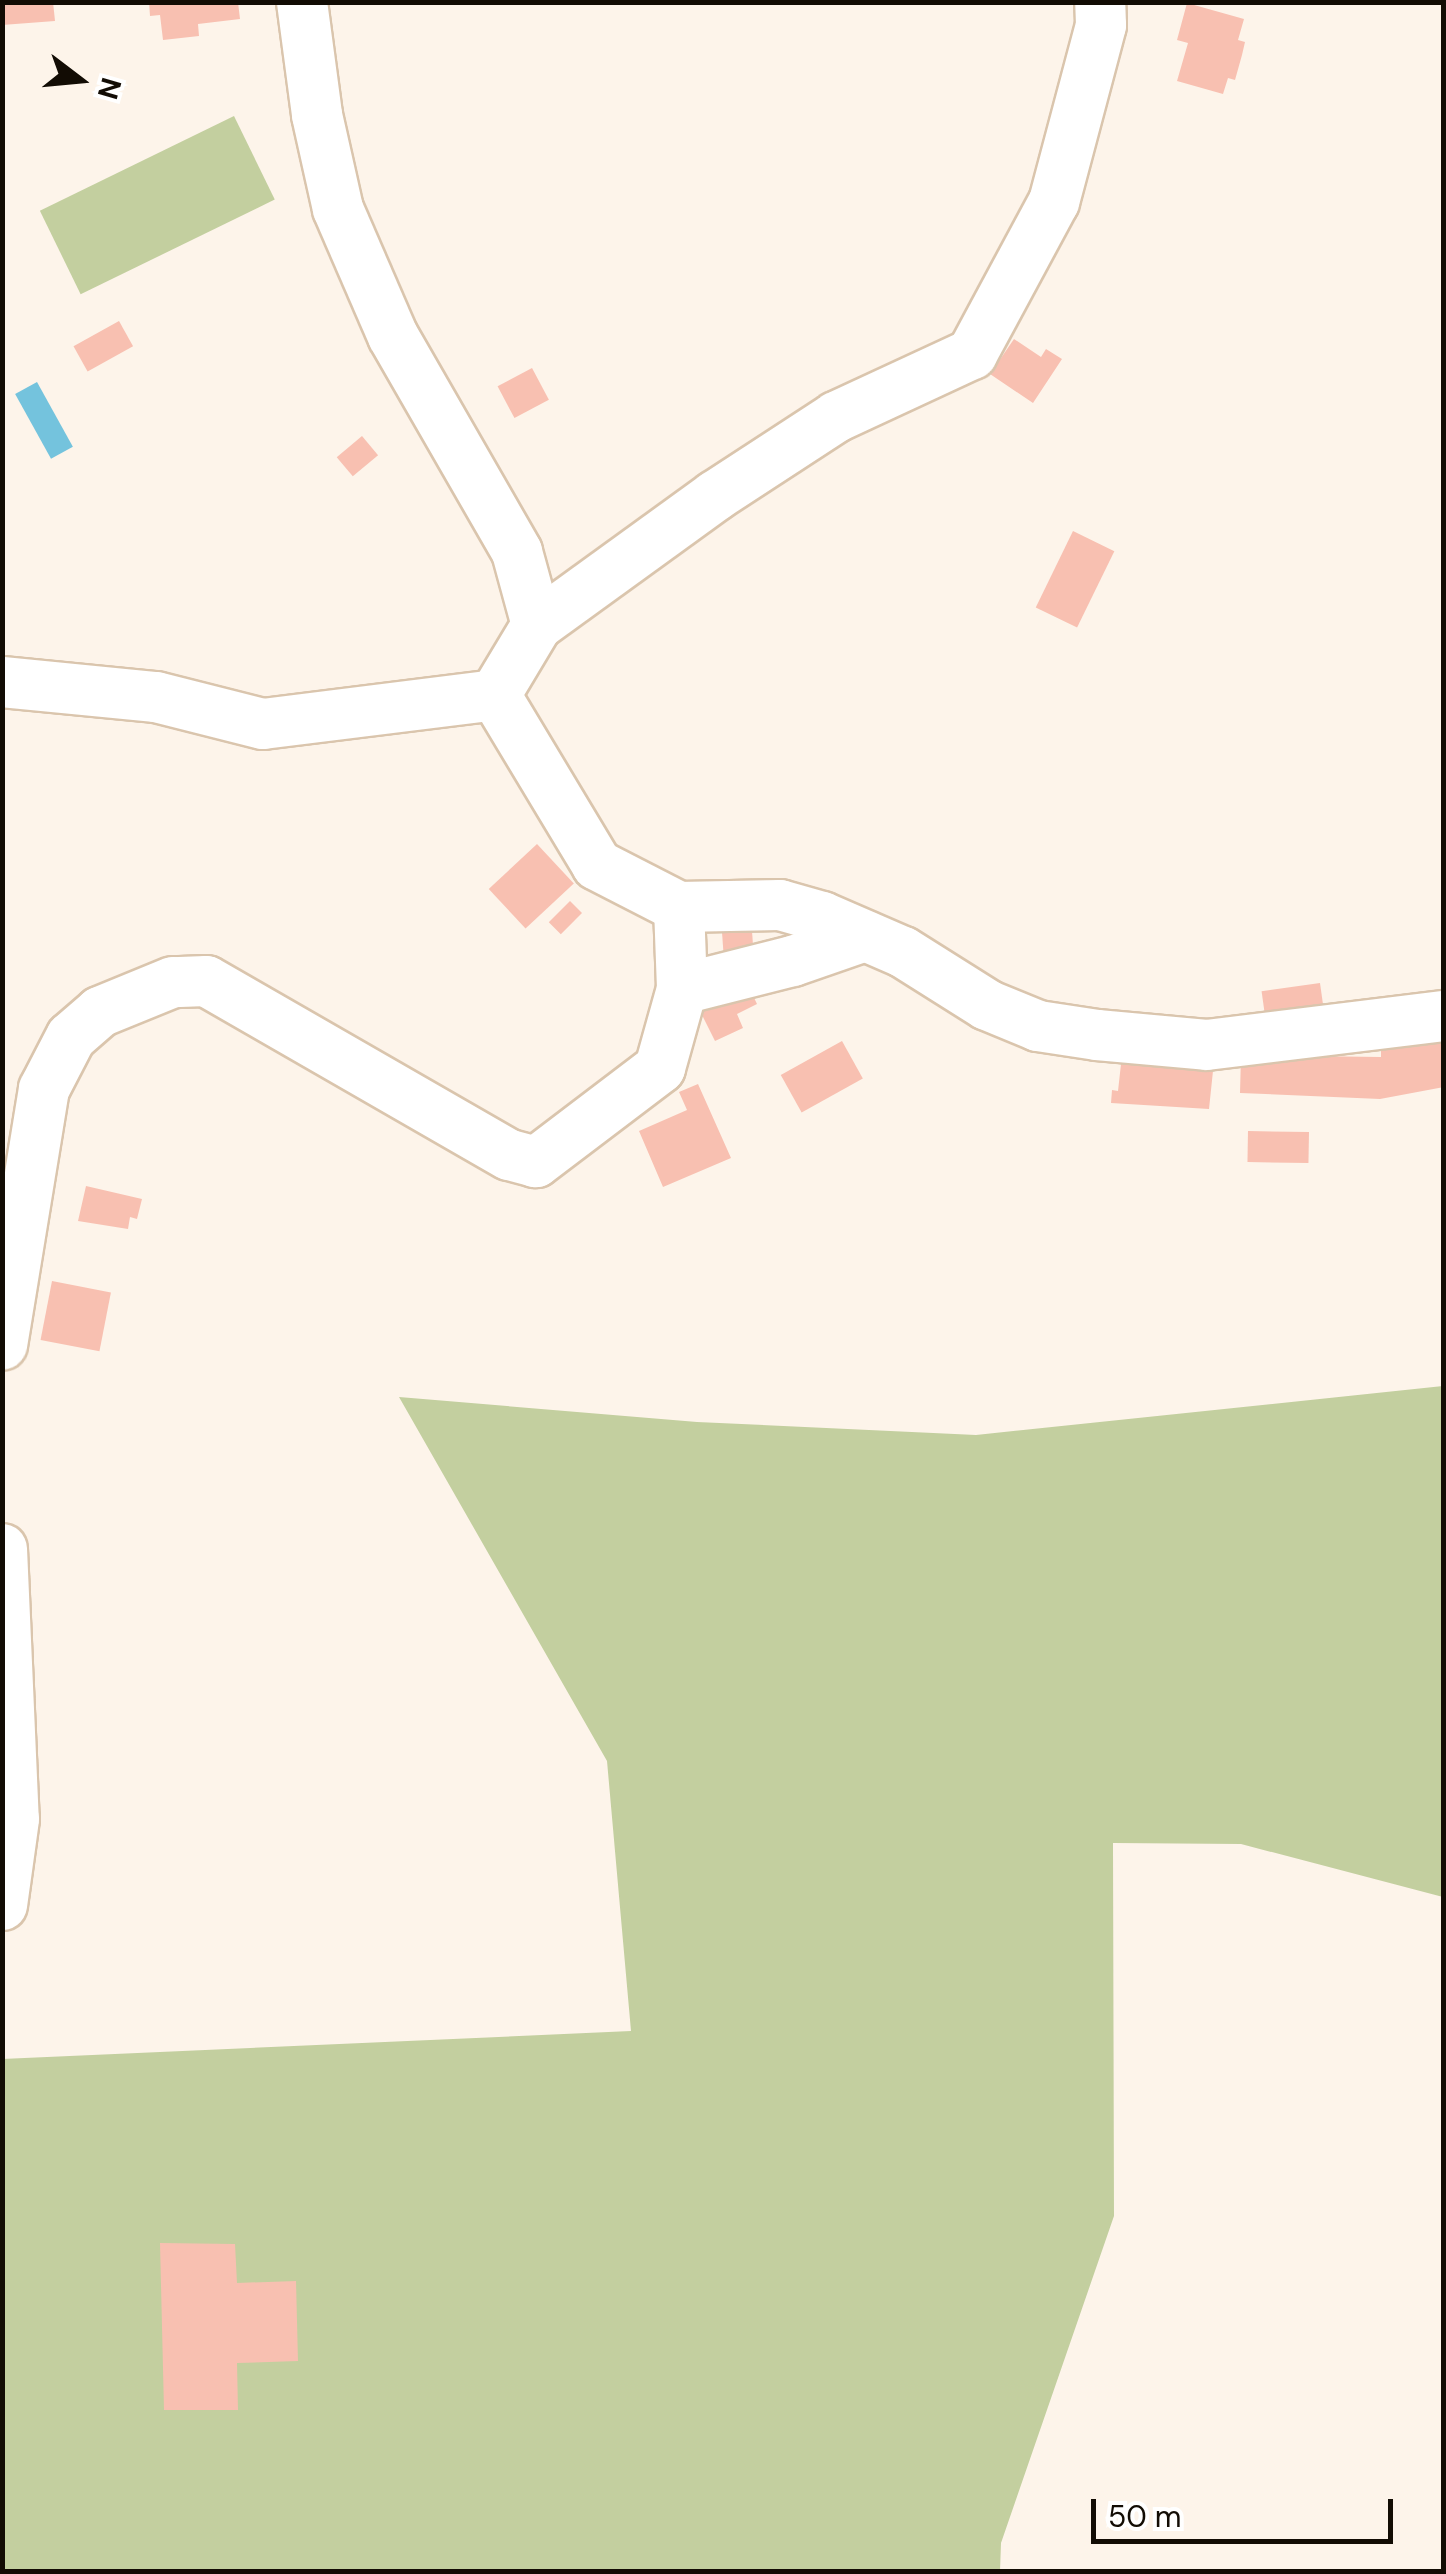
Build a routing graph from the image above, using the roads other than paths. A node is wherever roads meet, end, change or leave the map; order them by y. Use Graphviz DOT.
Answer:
graph roads {
  1 [pos="302,2"];
  2 [pos="1100,2"];
  3 [pos="537,625"];
  4 [pos="2,682"];
  5 [pos="494,695"];
  6 [pos="679,907"];
  7 [pos="865,936"];
  8 [pos="682,989"];
  9 [pos="1444,1016"];
  10 [pos="2,1345"];
  11 [pos="2,1549"];
  12 [pos="2,1905"];
  1 -- 3 [label="street"];
  2 -- 3 [label="street"];
  3 -- 5 [label="street"];
  4 -- 5 [label="street"];
  5 -- 6 [label="street"];
  6 -- 7 [label="street"];
  6 -- 8 [label="street"];
  7 -- 8 [label="street"];
  7 -- 9 [label="street"];
  8 -- 10 [label="street"];
  11 -- 12 [label="street"];
}
